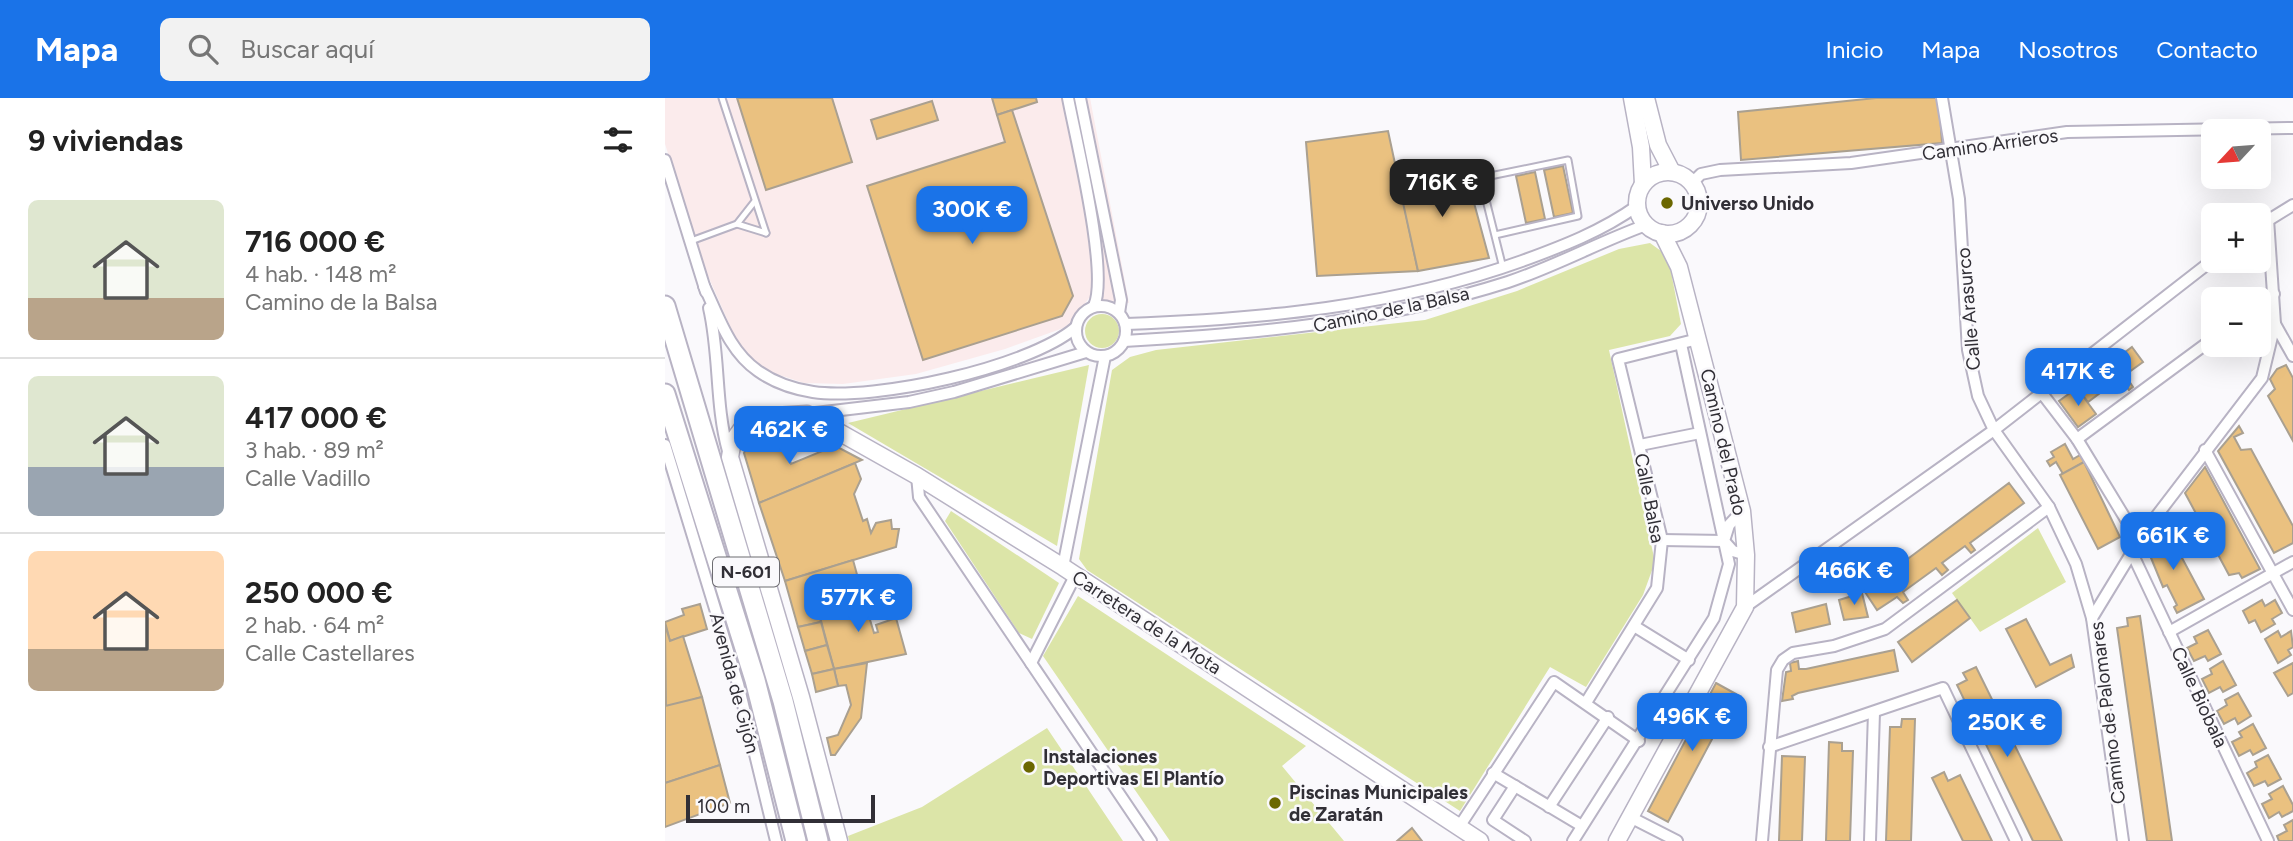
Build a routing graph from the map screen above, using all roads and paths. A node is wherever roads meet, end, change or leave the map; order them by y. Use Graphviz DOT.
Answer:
graph roads {
  1 [pos="722,98"];
  2 [pos="1068,98"];
  3 [pos="1080,98"];
  4 [pos="1632,98"];
  5 [pos="1646,98"];
  6 [pos="1942,98"];
  7 [pos="2293,128"];
  8 [pos="1950,150"];
  9 [pos="665,160"];
  10 [pos="1672,172"];
  11 [pos="1692,183"];
  12 [pos="1643,184"];
  13 [pos="755,201"];
  14 [pos="2293,205"];
  15 [pos="1637,206"];
  16 [pos="2271,219"];
  17 [pos="737,225"];
  18 [pos="1646,225"];
  19 [pos="1683,230"];
  20 [pos="1662,233"];
  21 [pos="1495,235"];
  22 [pos="691,241"];
  23 [pos="1679,267"];
  24 [pos="1503,268"];
  25 [pos="2201,269"];
  26 [pos="2271,273"];
  27 [pos="705,286"];
  28 [pos="2274,294"];
  29 [pos="2271,296"];
  30 [pos="665,306"];
  31 [pos="1094,306"];
  32 [pos="1119,313"];
  33 [pos="1126,324"];
  34 [pos="2275,324"];
  35 [pos="1076,328"];
  36 [pos="1698,339"];
  37 [pos="1124,341"];
  38 [pos="1681,344"];
  39 [pos="2201,348"];
  40 [pos="1086,352"];
  41 [pos="1105,356"];
  42 [pos="2293,356"];
  43 [pos="2041,392"];
  44 [pos="665,394"];
  45 [pos="807,414"];
  46 [pos="1993,430"];
  47 [pos="1700,433"];
  48 [pos="2077,439"];
  49 [pos="665,445"];
  50 [pos="1640,445"];
  51 [pos="2204,450"];
  52 [pos="730,457"];
  53 [pos="917,475"];
  54 [pos="2049,507"];
  55 [pos="1742,511"];
  56 [pos="1662,540"];
  57 [pos="1724,541"];
  58 [pos="2139,541"];
  59 [pos="2132,553"];
  60 [pos="1746,555"];
  61 [pos="2293,562"];
  62 [pos="1069,571"];
  63 [pos="2272,573"];
  64 [pos="1745,607"];
  65 [pos="2293,610"];
  66 [pos="2092,618"];
  67 [pos="1634,626"];
  68 [pos="2169,632"];
  69 [pos="1689,660"];
  70 [pos="1031,663"];
  71 [pos="1587,701"];
  72 [pos="1874,712"];
  73 [pos="1608,717"];
  74 [pos="1639,740"];
  75 [pos="1769,747"];
  76 [pos="1493,773"];
  77 [pos="1515,786"];
  78 [pos="1549,807"];
  79 [pos="1630,817"];
  80 [pos="1459,827"];
  81 [pos="1582,827"];
  82 [pos="776,841"];
  83 [pos="796,841"];
  84 [pos="818,841"];
  85 [pos="838,841"];
  86 [pos="1151,841"];
  87 [pos="1481,841"];
  88 [pos="1525,841"];
  89 [pos="1573,841"];
  90 [pos="1617,841"];
  91 [pos="1677,841"];
  92 [pos="1762,841"];
  93 [pos="1870,841"];
  94 [pos="2016,841"];
  95 [pos="2123,841"];
  96 [pos="2268,841"];
  1 -- 13 [label="lane"];
  2 -- 31 [label="street"];
  3 -- 32 [label="street"];
  4 -- 12 [label="main road"];
  5 -- 10 [label="main road"];
  6 -- 8 [label="street, Calle Arasurco"];
  7 -- 8 [label="street, Camino Arrieros"];
  8 -- 11 [label="street, Camino Arrieros"];
  8 -- 46 [label="street, Calle Arasurco"];
  9 -- 22 [label="street"];
  10 -- 11 [label="main road"];
  10 -- 12 [label="main road"];
  11 -- 19 [label="main road"];
  12 -- 15 [label="main road"];
  13 -- 17 [label="lane"];
  13 -- 17 [label="lane"];
  14 -- 16 [label="street"];
  15 -- 18 [label="main road"];
  15 -- 24 [label="street, Camino de la Balsa"];
  17 -- 22 [label="lane"];
  18 -- 20 [label="main road"];
  18 -- 37 [label="street, Camino de la Balsa"];
  19 -- 20 [label="main road"];
  19 -- 23 [label="main road, Camino del Prado"];
  20 -- 23 [label="main road, Camino del Prado"];
  21 -- 21 [label="lane"];
  21 -- 24 [label="lane"];
  22 -- 27 [label="street"];
  23 -- 36 [label="main road, Camino del Prado"];
  24 -- 33 [label="street, Camino de la Balsa"];
  25 -- 43 [label="street"];
  26 -- 28 [label="street, Camino de Palomares"];
  27 -- 35 [label="street"];
  27 -- 52 [label="street"];
  28 -- 29 [label="street"];
  28 -- 34 [label="street, Camino de Palomares"];
  30 -- 84 [label="highway, N-601"];
  31 -- 32 [label="street"];
  31 -- 35 [label="street"];
  32 -- 33 [label="street"];
  33 -- 37 [label="street"];
  34 -- 42 [label="street"];
  34 -- 51 [label="street, Camino de Palomares"];
  35 -- 40 [label="street"];
  36 -- 38 [label="street, Calle Balsa"];
  36 -- 55 [label="main road, Camino del Prado"];
  37 -- 41 [label="street"];
  38 -- 47 [label="street"];
  38 -- 50 [label="street, Calle Balsa"];
  39 -- 48 [label="street"];
  40 -- 41 [label="street"];
  40 -- 45 [label="street"];
  41 -- 62 [label="street"];
  43 -- 46 [label="street"];
  43 -- 48 [label="street"];
  44 -- 83 [label="highway, N-601"];
  45 -- 52 [label="main road"];
  45 -- 53 [label="main road, Carretera de la Mota"];
  46 -- 54 [label="street, Calle Arasurco"];
  46 -- 64 [label="street"];
  47 -- 50 [label="street"];
  47 -- 57 [label="street"];
  48 -- 58 [label="street"];
  49 -- 82 [label="street, Avenida de Gijón"];
  50 -- 56 [label="street, Calle Balsa"];
  51 -- 58 [label="street, Camino de Palomares"];
  51 -- 63 [label="street"];
  52 -- 85 [label="main road"];
  53 -- 62 [label="main road, Carretera de la Mota"];
  53 -- 70 [label="street"];
  54 -- 66 [label="street, Calle Arasurco"];
  54 -- 75 [label="street"];
  55 -- 57 [label="street"];
  55 -- 60 [label="main road, Camino del Prado"];
  56 -- 57 [label="street"];
  56 -- 67 [label="street, Calle Balsa"];
  57 -- 60 [label="street"];
  57 -- 69 [label="street"];
  58 -- 59 [label="street, Camino de Palomares"];
  59 -- 66 [label="street, Camino de Palomares"];
  59 -- 68 [label="street, Calle Biobala"];
  60 -- 64 [label="main road, Camino del Prado"];
  61 -- 63 [label="street"];
  62 -- 70 [label="street"];
  62 -- 80 [label="main road, Carretera de la Mota"];
  63 -- 65 [label="street"];
  63 -- 68 [label="street"];
  64 -- 79 [label="main road, Camino del Prado"];
  66 -- 95 [label="street, Camino de Palomares"];
  67 -- 69 [label="street"];
  67 -- 71 [label="street, Calle Balsa"];
  68 -- 96 [label="street, Calle Biobala"];
  69 -- 74 [label="street"];
  70 -- 86 [label="street"];
  71 -- 73 [label="street"];
  71 -- 76 [label="street"];
  72 -- 75 [label="street"];
  72 -- 93 [label="street"];
  72 -- 94 [label="street"];
  73 -- 74 [label="street"];
  73 -- 78 [label="street"];
  74 -- 81 [label="street"];
  75 -- 92 [label="street"];
  76 -- 77 [label="street"];
  76 -- 80 [label="street"];
  77 -- 78 [label="street"];
  77 -- 88 [label="street"];
  78 -- 81 [label="street"];
  79 -- 90 [label="main road, Camino del Prado"];
  79 -- 91 [label="street"];
  80 -- 87 [label="main road, Carretera de la Mota"];
  81 -- 89 [label="street"];
}
